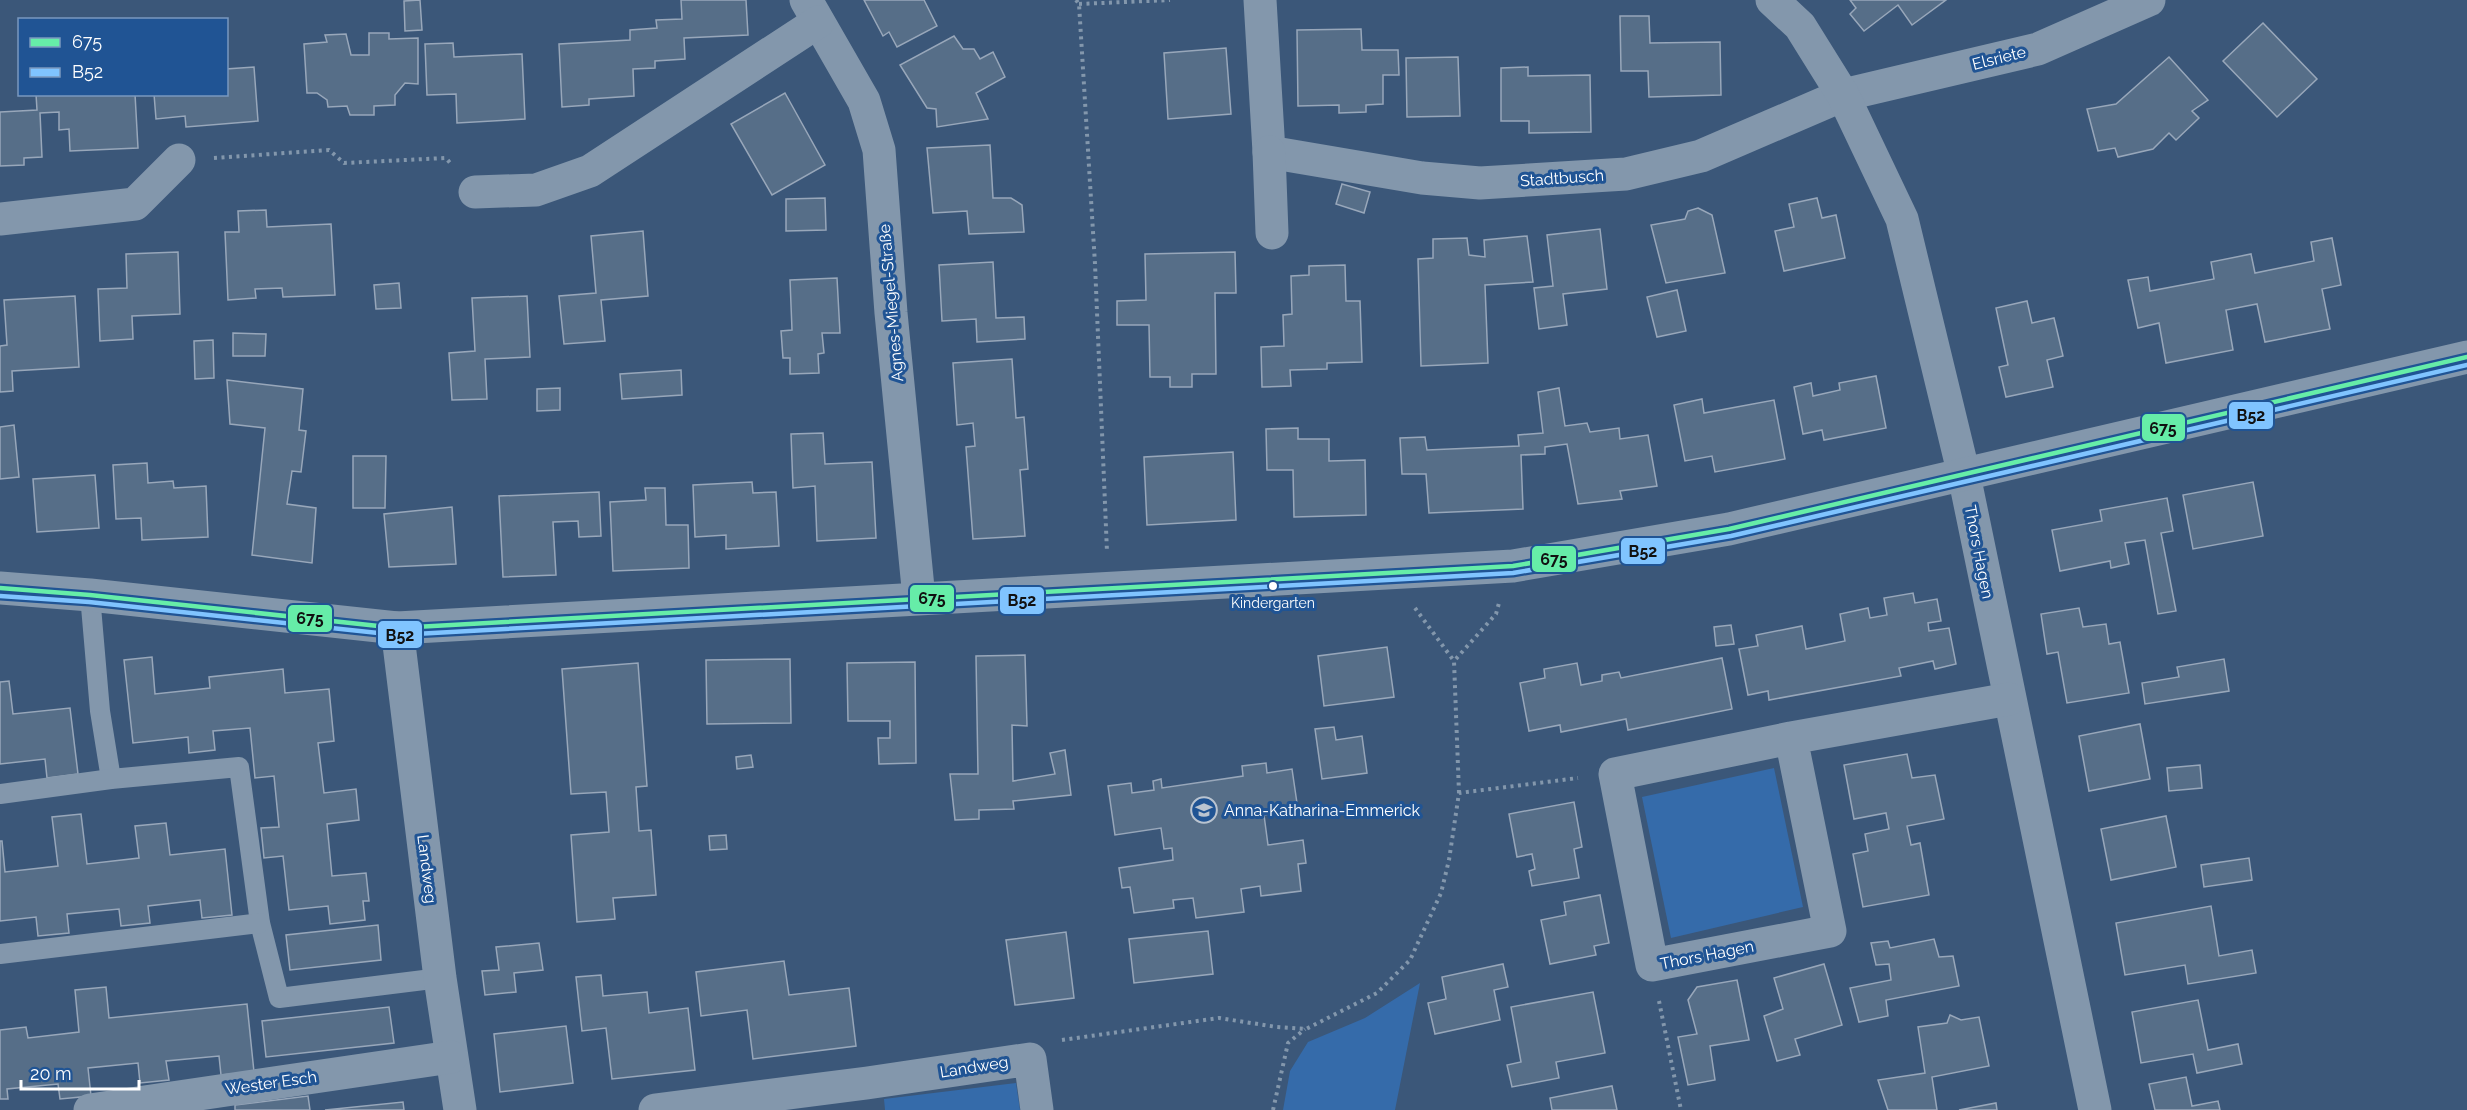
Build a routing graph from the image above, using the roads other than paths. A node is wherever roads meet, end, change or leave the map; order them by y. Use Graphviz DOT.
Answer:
graph roads {
  1 [pos="1260,0"];
  2 [pos="1772,0"];
  3 [pos="2149,0"];
  4 [pos="812,11"];
  5 [pos="1843,95"];
  6 [pos="1269,152"];
  7 [pos="179,160"];
  8 [pos="475,192"];
  9 [pos="0,219"];
  10 [pos="1272,232"];
  11 [pos="2467,357"];
  12 [pos="1964,475"];
  13 [pos="0,588"];
  14 [pos="90,596"];
  15 [pos="919,598"];
  16 [pos="397,628"];
  17 [pos="2009,699"];
  18 [pos="1791,738"];
  19 [pos="111,779"];
  20 [pos="0,794"];
  21 [pos="260,923"];
  22 [pos="0,954"];
  23 [pos="440,978"];
  24 [pos="451,1057"];
  25 [pos="868,1097"];
  26 [pos="90,1110"];
  27 [pos="460,1110"];
  28 [pos="655,1110"];
  29 [pos="1037,1110"];
  30 [pos="2095,1110"];
  1 -- 6 [label="street"];
  2 -- 5 [label="street"];
  3 -- 5 [label="street, Elsriete"];
  4 -- 8 [label="street, Agnes-Miegel-Straße"];
  4 -- 15 [label="street, Agnes-Miegel-Straße"];
  5 -- 6 [label="street, Stadtbusch"];
  5 -- 12 [label="street"];
  6 -- 10 [label="street"];
  7 -- 9 [label="street"];
  11 -- 12 [label="street"];
  12 -- 15 [label="street"];
  12 -- 17 [label="street, Thors Hagen"];
  13 -- 14 [label="street"];
  14 -- 16 [label="street"];
  14 -- 19 [label="lane"];
  15 -- 16 [label="street"];
  16 -- 23 [label="street, Landweg"];
  17 -- 18 [label="street"];
  17 -- 30 [label="street, Thors Hagen"];
  18 -- 18 [label="street, Thors Hagen"];
  19 -- 20 [label="lane"];
  19 -- 21 [label="lane"];
  21 -- 22 [label="lane"];
  21 -- 23 [label="lane"];
  23 -- 24 [label="street, Landweg"];
  24 -- 26 [label="street, Wester Esch"];
  24 -- 27 [label="street, Landweg"];
  25 -- 28 [label="street, Landweg"];
  25 -- 29 [label="street, Landweg"];
}
